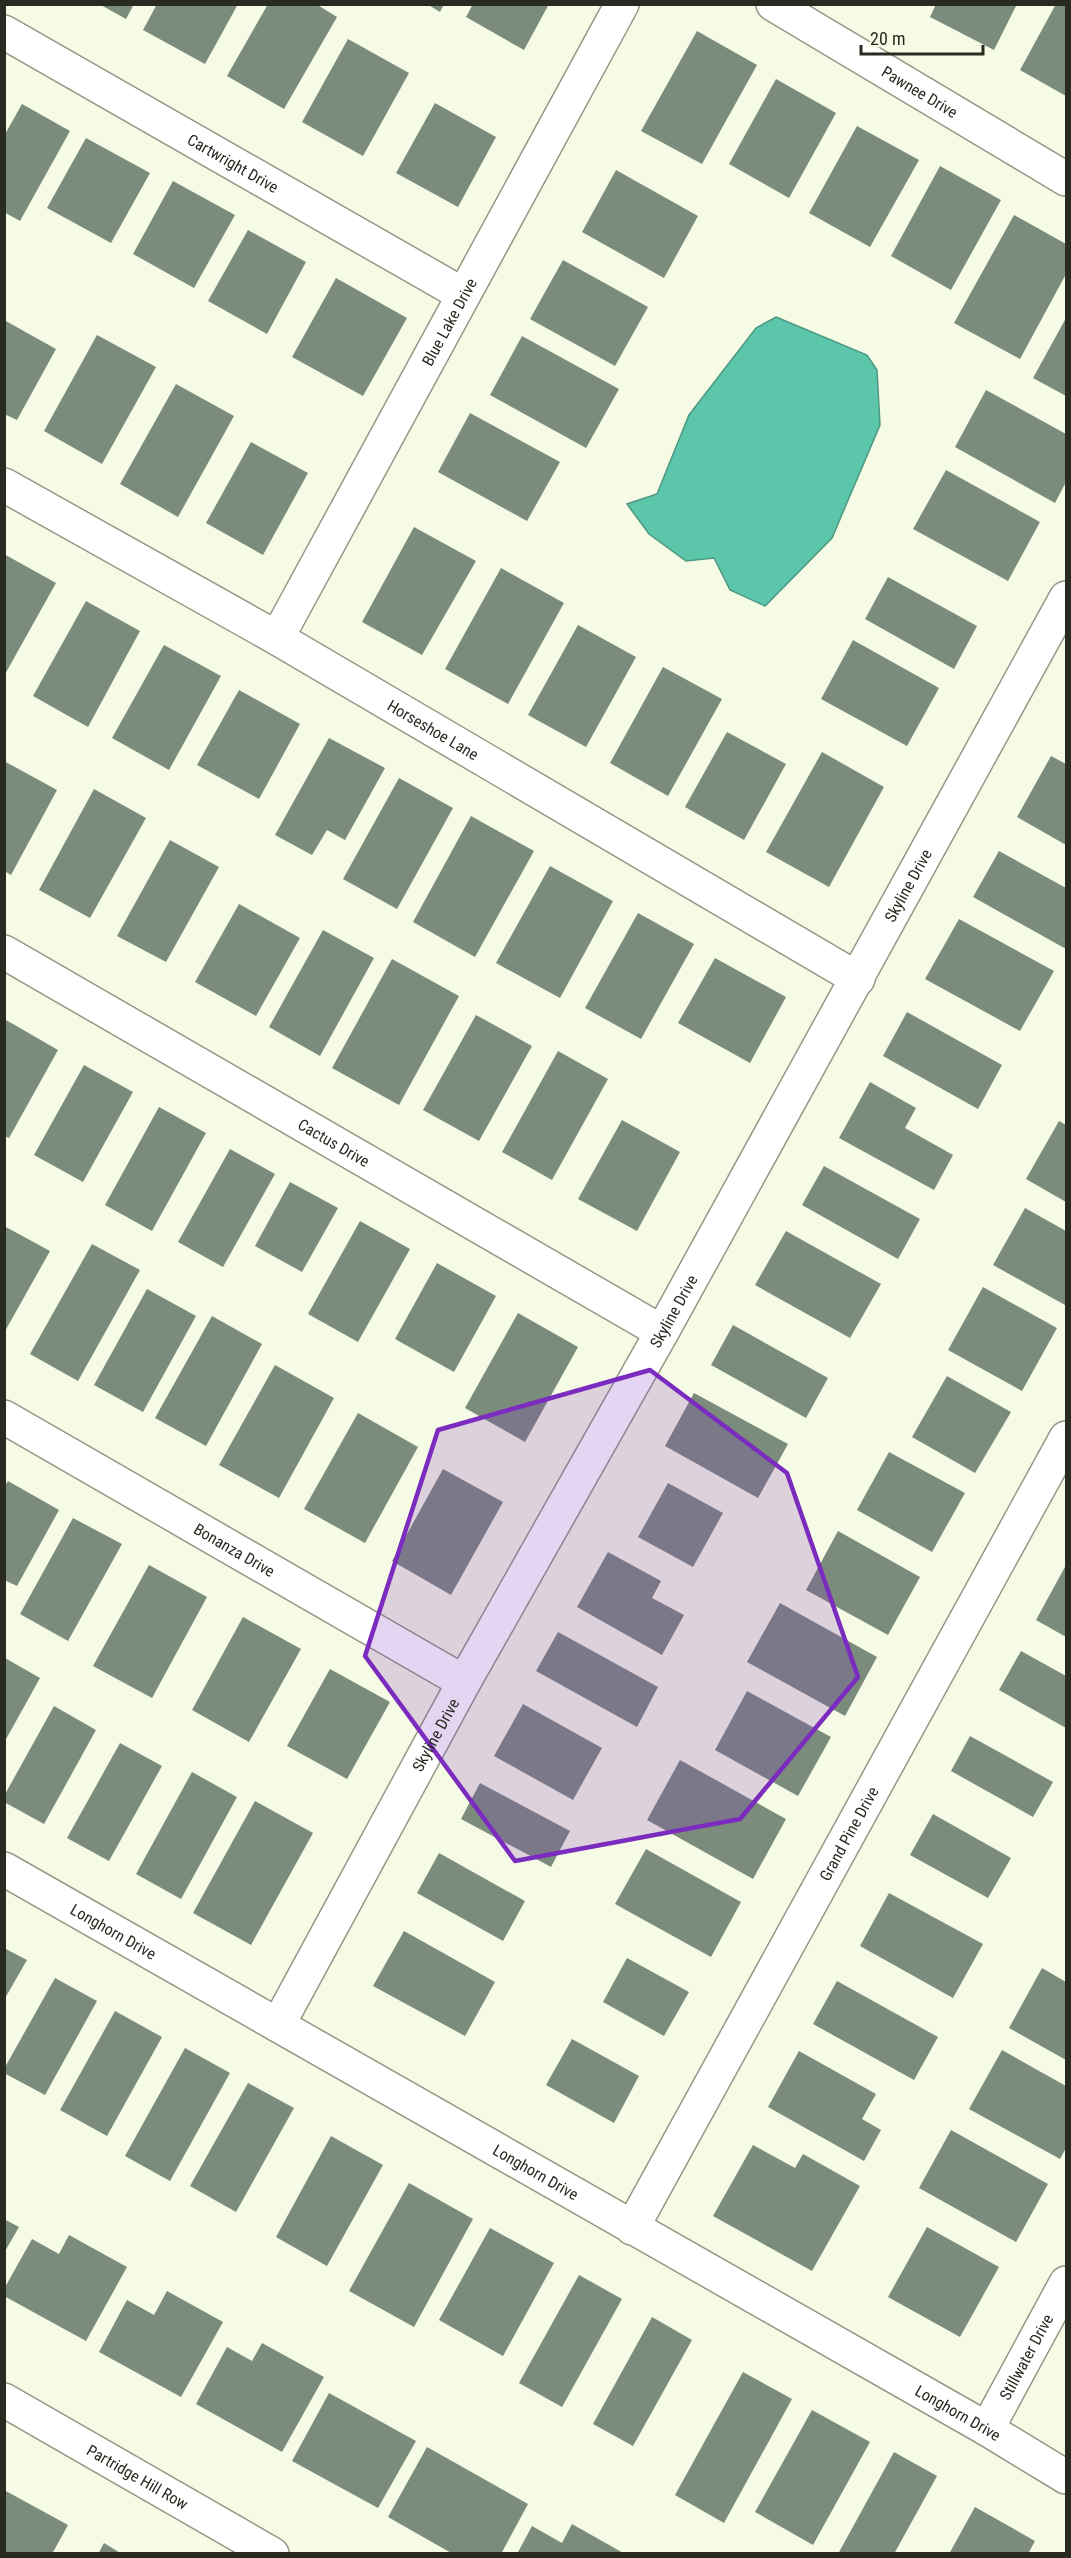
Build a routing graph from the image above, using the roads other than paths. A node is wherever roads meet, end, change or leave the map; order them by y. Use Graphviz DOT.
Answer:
graph roads {
  1 [pos="621,4"];
  2 [pos="773,4"];
  3 [pos="4,32"];
  4 [pos="1066,179"];
  5 [pos="462,294"];
  6 [pos="4,485"];
  7 [pos="1066,598"];
  8 [pos="277,638"];
  9 [pos="4,952"];
  10 [pos="858,979"];
  11 [pos="662,1332"];
  12 [pos="4,1417"];
  13 [pos="1066,1438"];
  14 [pos="464,1682"];
  15 [pos="4,1869"];
  16 [pos="278,2025"];
  17 [pos="632,2228"];
  18 [pos="1066,2283"];
  19 [pos="4,2400"];
  20 [pos="987,2428"];
  21 [pos="1066,2477"];
  22 [pos="272,2553"];
  1 -- 5 [label="street, Blue Lake Drive"];
  2 -- 4 [label="street, Pawnee Drive"];
  3 -- 5 [label="street, Cartwright Drive"];
  5 -- 8 [label="street, Blue Lake Drive"];
  6 -- 8 [label="street, Horseshoe Lane"];
  7 -- 10 [label="street, Skyline Drive"];
  8 -- 10 [label="street, Horseshoe Lane"];
  9 -- 11 [label="street, Cactus Drive"];
  10 -- 11 [label="street, Skyline Drive"];
  11 -- 14 [label="street, Skyline Drive"];
  12 -- 14 [label="street, Bonanza Drive"];
  13 -- 17 [label="street, Grand Pine Drive"];
  14 -- 16 [label="street, Skyline Drive"];
  15 -- 16 [label="street, Longhorn Drive"];
  16 -- 17 [label="street, Longhorn Drive"];
  17 -- 20 [label="street, Longhorn Drive"];
  18 -- 20 [label="street, Stillwater Drive"];
  19 -- 22 [label="street, Partridge Hill Row"];
  20 -- 21 [label="street, Longhorn Drive"];
}
